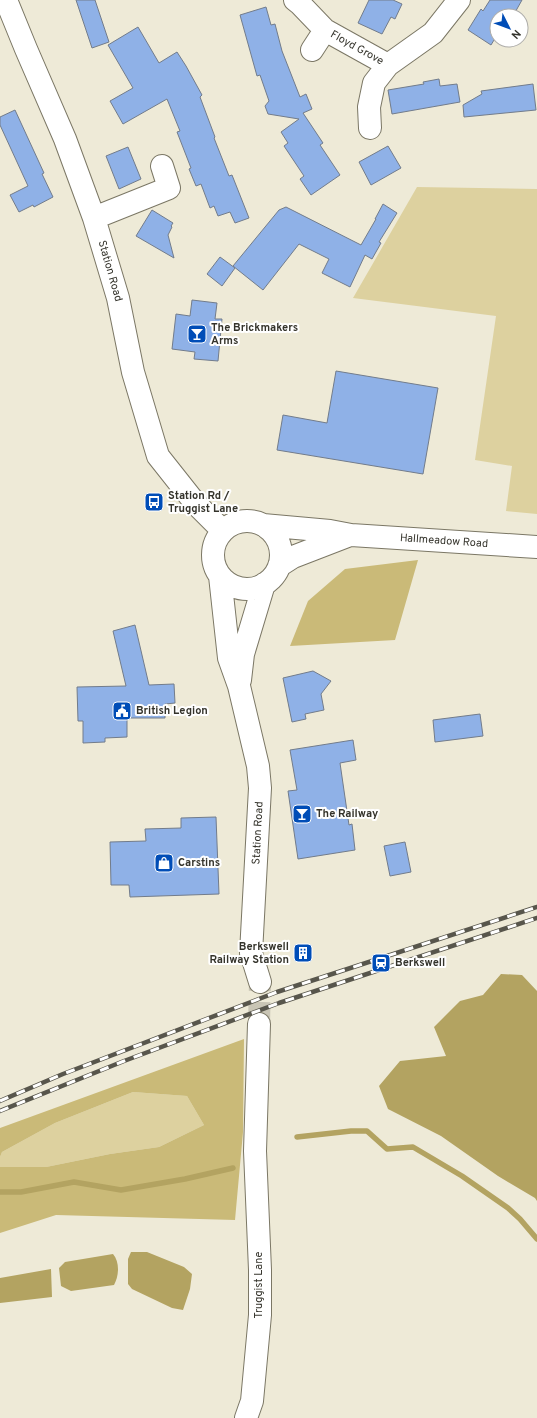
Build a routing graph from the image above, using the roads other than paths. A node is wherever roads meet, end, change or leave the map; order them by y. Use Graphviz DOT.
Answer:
graph roads {
  1 [pos="6,0"];
  2 [pos="295,0"];
  3 [pos="459,0"];
  4 [pos="325,30"];
  5 [pos="312,50"];
  6 [pos="388,65"];
  7 [pos="370,128"];
  8 [pos="162,166"];
  9 [pos="94,218"];
  10 [pos="263,525"];
  11 [pos="223,531"];
  12 [pos="351,535"];
  13 [pos="537,547"];
  14 [pos="279,566"];
  15 [pos="220,576"];
  16 [pos="264,584"];
  17 [pos="239,686"];
  18 [pos="260,982"];
  19 [pos="259,1024"];
  20 [pos="246,1418"];
  1 -- 9 [label="street, Station Road"];
  2 -- 4 [label="street"];
  3 -- 6 [label="street, Floyd Grove"];
  4 -- 5 [label="street, Floyd Grove"];
  4 -- 6 [label="street, Floyd Grove"];
  6 -- 7 [label="street, Floyd Grove"];
  8 -- 9 [label="street"];
  9 -- 11 [label="street, Station Road"];
  10 -- 11 [label="street"];
  10 -- 12 [label="street, Hallmeadow Road"];
  10 -- 14 [label="street"];
  11 -- 15 [label="street, Station Road"];
  12 -- 13 [label="street, Hallmeadow Road"];
  12 -- 14 [label="street, Hallmeadow Road"];
  14 -- 16 [label="street, Station Road"];
  15 -- 16 [label="street"];
  15 -- 17 [label="street, Station Road"];
  16 -- 17 [label="street, Station Road"];
  17 -- 18 [label="street, Station Road"];
  19 -- 20 [label="street, Truggist Lane"];
}
